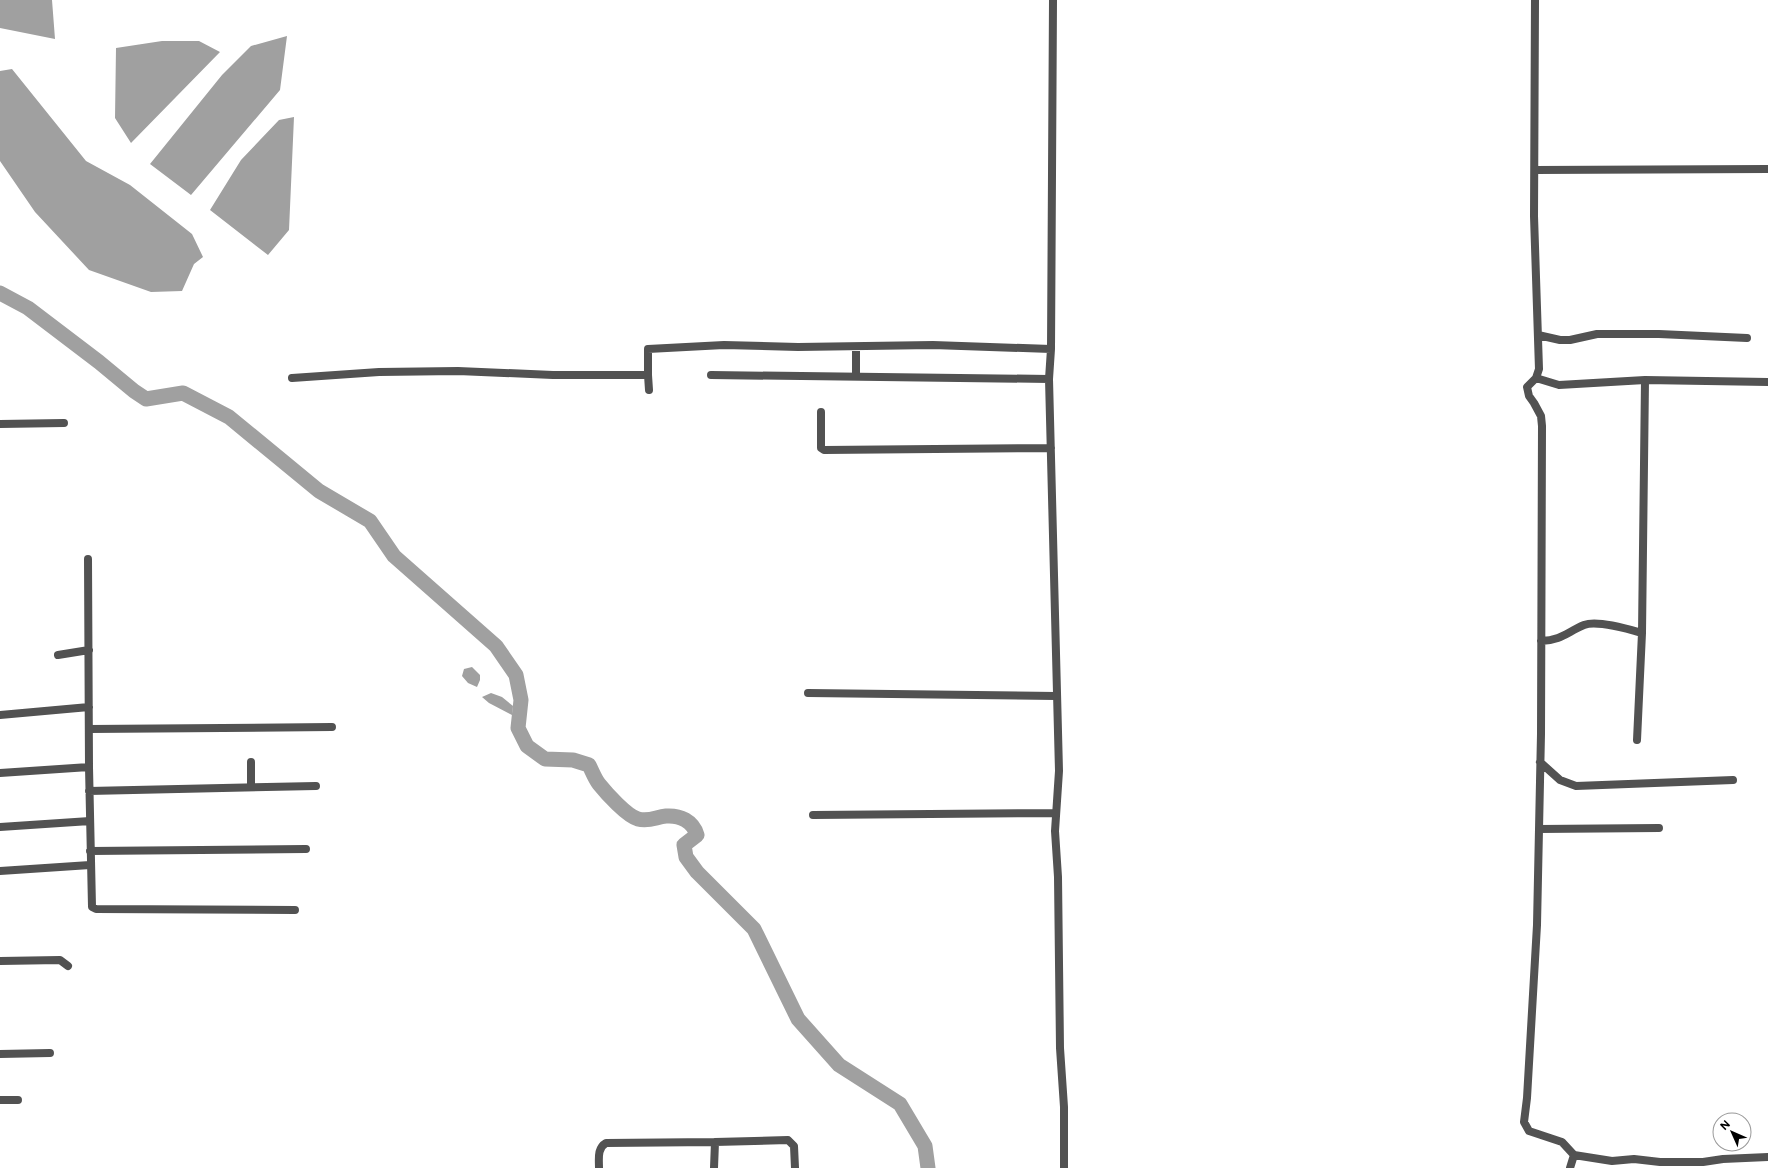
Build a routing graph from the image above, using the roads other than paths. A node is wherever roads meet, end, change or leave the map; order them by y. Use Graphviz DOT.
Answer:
graph roads {
  1 [pos="1053,0"];
  2 [pos="1534,0"];
  3 [pos="1768,169"];
  4 [pos="1535,170"];
  5 [pos="1538,335"];
  6 [pos="1747,338"];
  7 [pos="856,346"];
  8 [pos="1051,349"];
  9 [pos="648,375"];
  10 [pos="711,375"];
  11 [pos="856,376"];
  12 [pos="292,378"];
  13 [pos="1536,378"];
  14 [pos="1049,379"];
  15 [pos="1645,380"];
  16 [pos="1768,382"];
  17 [pos="649,390"];
  18 [pos="821,412"];
  19 [pos="64,423"];
  20 [pos="0,424"];
  21 [pos="1051,448"];
  22 [pos="88,559"];
  23 [pos="1642,633"];
  24 [pos="1541,641"];
  25 [pos="89,650"];
  26 [pos="58,654"];
  27 [pos="808,693"];
  28 [pos="1056,696"];
  29 [pos="89,707"];
  30 [pos="0,715"];
  31 [pos="332,727"];
  32 [pos="89,729"];
  33 [pos="1637,740"];
  34 [pos="251,762"];
  35 [pos="1540,762"];
  36 [pos="89,767"];
  37 [pos="0,773"];
  38 [pos="1733,780"];
  39 [pos="316,786"];
  40 [pos="252,787"];
  41 [pos="89,791"];
  42 [pos="1055,813"];
  43 [pos="813,816"];
  44 [pos="90,821"];
  45 [pos="0,827"];
  46 [pos="1659,828"];
  47 [pos="1539,829"];
  48 [pos="306,849"];
  49 [pos="90,851"];
  50 [pos="90,866"];
  51 [pos="0,871"];
  52 [pos="295,910"];
  53 [pos="0,961"];
  54 [pos="68,966"];
  55 [pos="50,1053"];
  56 [pos="0,1054"];
  57 [pos="0,1100"];
  58 [pos="18,1100"];
  59 [pos="716,1142"];
  60 [pos="1574,1155"];
  61 [pos="1768,1157"];
  62 [pos="599,1168"];
  63 [pos="714,1168"];
  64 [pos="795,1168"];
  65 [pos="1064,1168"];
  66 [pos="1570,1168"];
  1 -- 8 [label="street"];
  2 -- 4 [label="street"];
  3 -- 4 [label="street"];
  4 -- 5 [label="street"];
  5 -- 6 [label="street"];
  5 -- 13 [label="street"];
  7 -- 8 [label="street"];
  7 -- 9 [label="street"];
  7 -- 11 [label="street"];
  8 -- 14 [label="street"];
  9 -- 12 [label="street"];
  9 -- 17 [label="street"];
  10 -- 11 [label="street"];
  11 -- 14 [label="street"];
  13 -- 15 [label="street"];
  13 -- 24 [label="street"];
  14 -- 21 [label="street"];
  15 -- 16 [label="street"];
  15 -- 23 [label="street"];
  18 -- 21 [label="street"];
  19 -- 20 [label="street"];
  21 -- 28 [label="street"];
  22 -- 25 [label="street"];
  23 -- 24 [label="street"];
  23 -- 33 [label="street"];
  24 -- 35 [label="street"];
  25 -- 26 [label="street"];
  25 -- 29 [label="street"];
  27 -- 28 [label="street"];
  28 -- 42 [label="street"];
  29 -- 30 [label="street"];
  29 -- 32 [label="street"];
  31 -- 32 [label="street"];
  32 -- 36 [label="street"];
  34 -- 40 [label="street"];
  35 -- 38 [label="street"];
  35 -- 47 [label="street"];
  36 -- 37 [label="street"];
  36 -- 41 [label="street"];
  39 -- 40 [label="street"];
  40 -- 41 [label="street"];
  41 -- 44 [label="street"];
  42 -- 43 [label="street"];
  42 -- 65 [label="street"];
  44 -- 45 [label="street"];
  44 -- 49 [label="street"];
  46 -- 47 [label="street"];
  47 -- 60 [label="street"];
  48 -- 49 [label="street"];
  49 -- 50 [label="street"];
  50 -- 51 [label="street"];
  50 -- 52 [label="street"];
  53 -- 54 [label="street"];
  55 -- 56 [label="street"];
  57 -- 58 [label="street"];
  59 -- 62 [label="street"];
  59 -- 63 [label="street"];
  59 -- 64 [label="street"];
  60 -- 61 [label="street"];
  60 -- 66 [label="street"];
}
